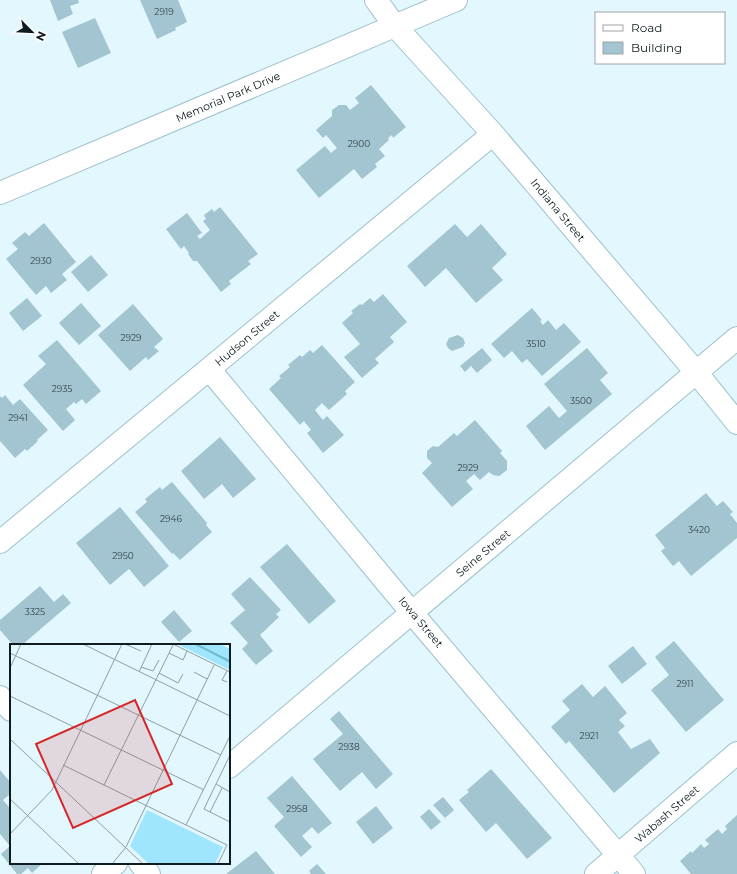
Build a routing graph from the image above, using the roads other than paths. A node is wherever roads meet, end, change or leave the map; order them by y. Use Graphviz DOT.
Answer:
graph roads {
  1 [pos="376,0"];
  2 [pos="456,0"];
  3 [pos="395,26"];
  4 [pos="493,134"];
  5 [pos="0,193"];
  6 [pos="737,338"];
  7 [pos="209,370"];
  8 [pos="696,372"];
  9 [pos="737,423"];
  10 [pos="0,542"];
  11 [pos="412,613"];
  12 [pos="0,697"];
  13 [pos="10,709"];
  14 [pos="737,753"];
  15 [pos="230,767"];
  16 [pos="618,856"];
  17 [pos="115,864"];
  18 [pos="141,864"];
  19 [pos="103,874"];
  20 [pos="149,874"];
  21 [pos="596,874"];
  22 [pos="634,874"];
  1 -- 3 [label="street, Indiana Street"];
  2 -- 3 [label="street, Memorial Park Drive"];
  3 -- 4 [label="street, Indiana Street"];
  3 -- 5 [label="street, Memorial Park Drive"];
  4 -- 7 [label="street, Hudson Street"];
  4 -- 8 [label="street, Indiana Street"];
  6 -- 8 [label="street, Seine Street"];
  7 -- 10 [label="street, Hudson Street"];
  7 -- 11 [label="street, Iowa Street"];
  8 -- 9 [label="street, Indiana Street"];
  8 -- 11 [label="street, Seine Street"];
  11 -- 15 [label="street, Seine Street"];
  11 -- 16 [label="street, Iowa Street"];
  12 -- 13 [label="street"];
  14 -- 16 [label="street, Wabash Street"];
  16 -- 21 [label="street, Wabash Street"];
  16 -- 22 [label="street, Iowa Street"];
  17 -- 19 [label="street"];
  18 -- 20 [label="street"];
}
